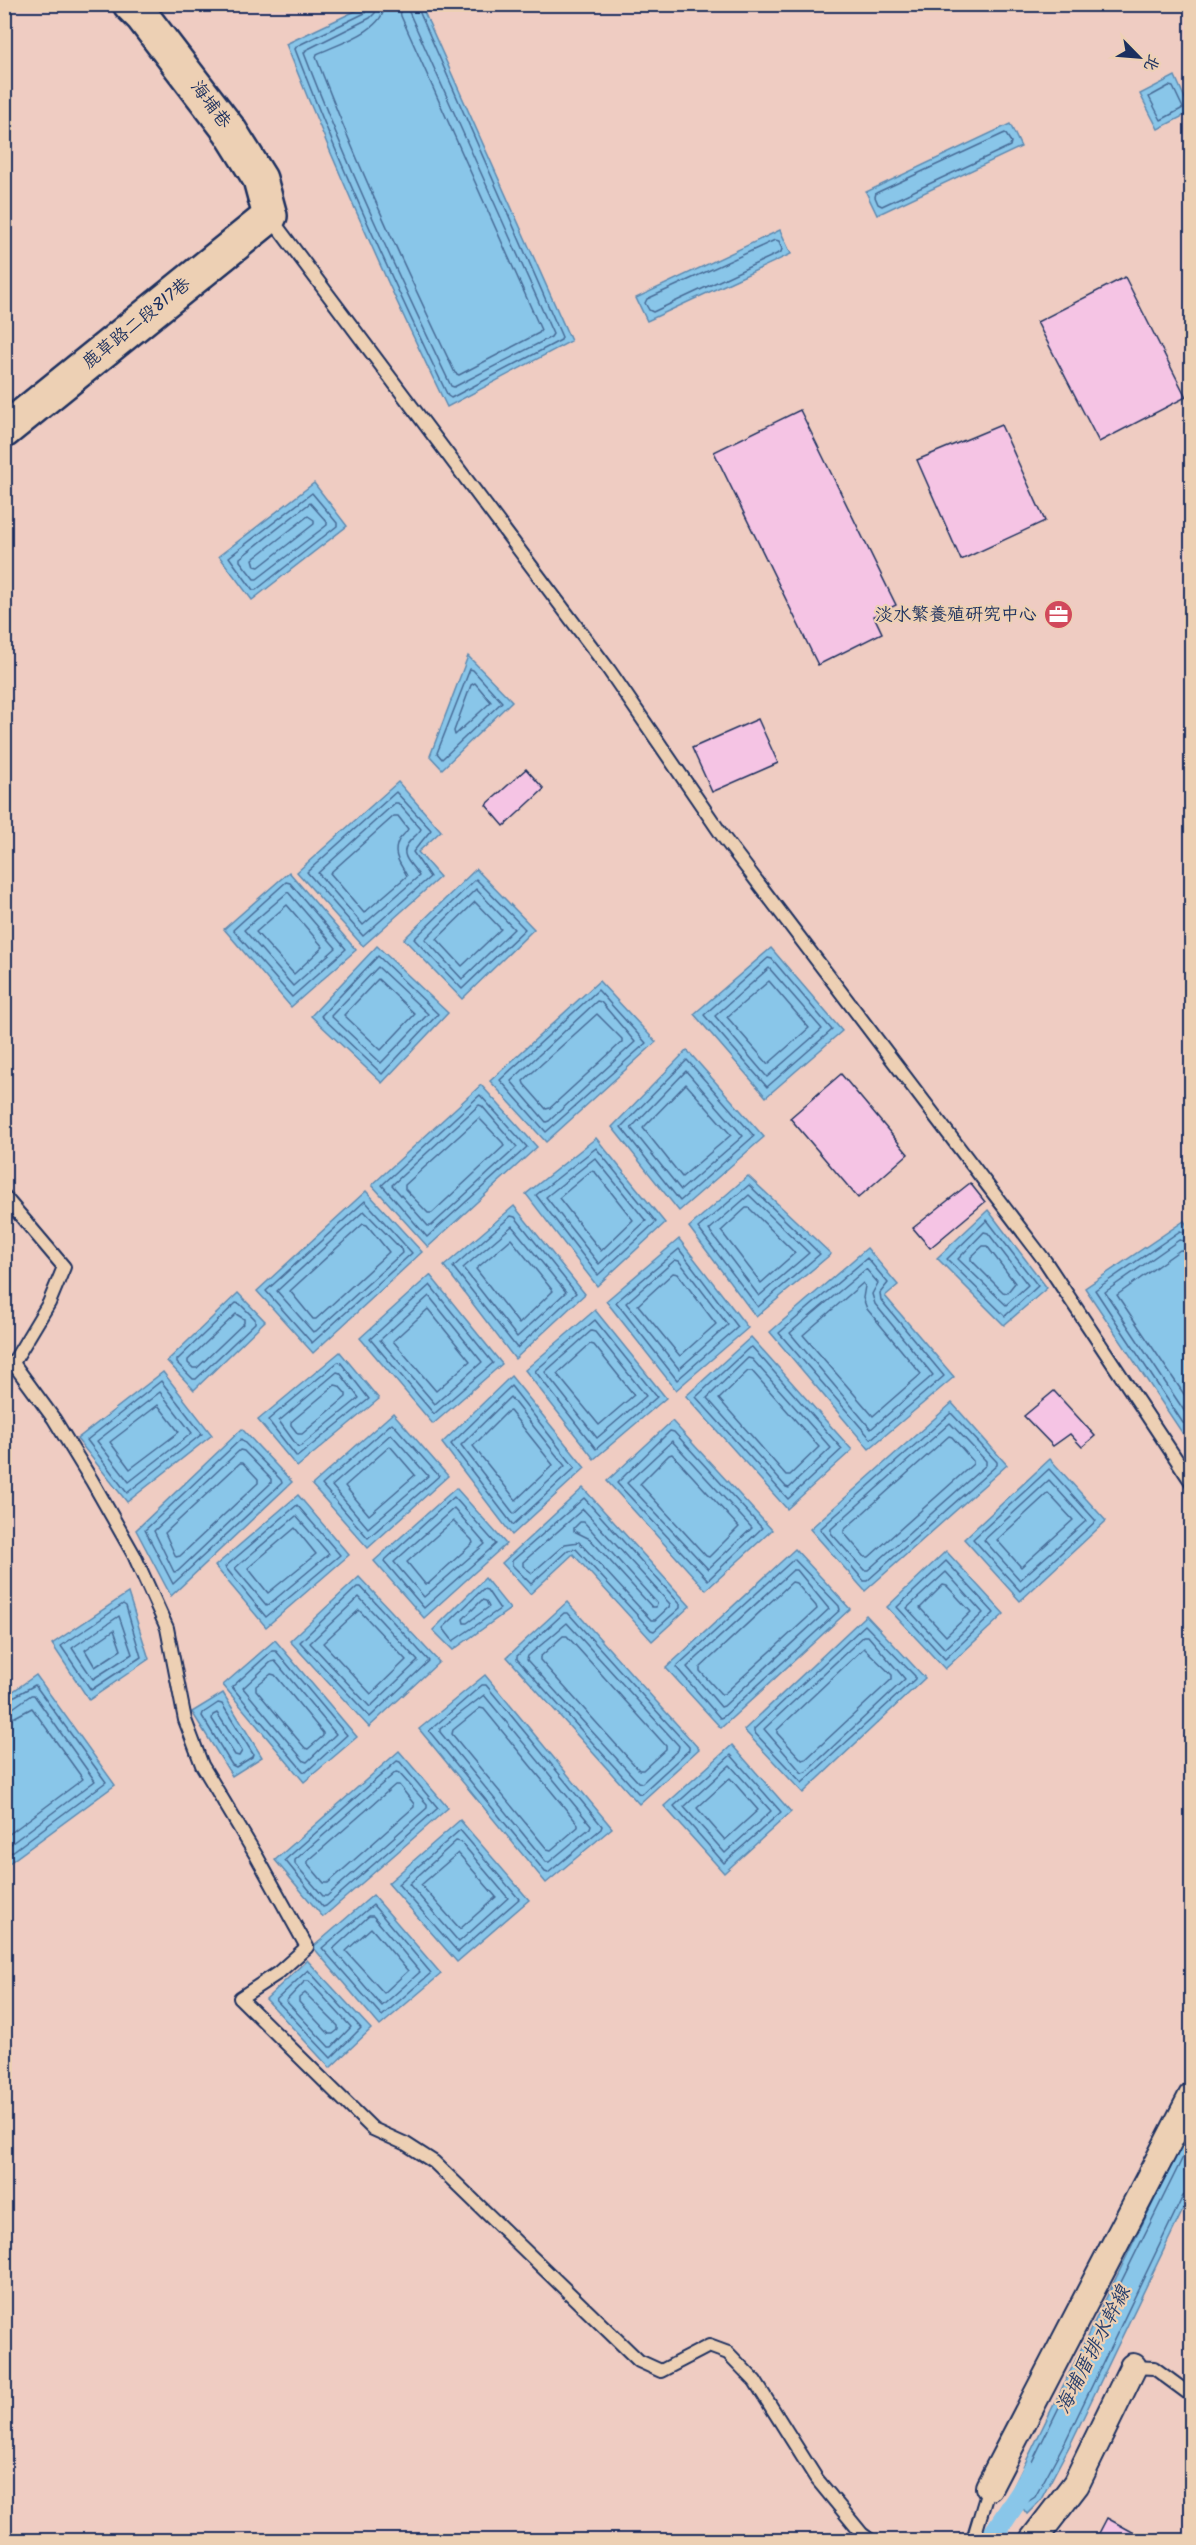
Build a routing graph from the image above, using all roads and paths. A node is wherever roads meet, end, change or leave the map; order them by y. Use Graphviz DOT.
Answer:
graph roads {
  1 [pos="130,4"];
  2 [pos="270,216"];
  3 [pos="4,431"];
  4 [pos="4,1196"];
  5 [pos="1186,1466"];
  6 [pos="1191,1483"];
  7 [pos="1191,2096"];
  8 [pos="1133,2367"];
  9 [pos="1191,2396"];
  10 [pos="989,2487"];
  11 [pos="870,2541"];
  12 [pos="973,2541"];
  13 [pos="1033,2541"];
  1 -- 2 [label="street, 海埔巷"];
  2 -- 3 [label="street, 鹿草路二段817巷"];
  2 -- 5 [label="lane"];
  4 -- 11 [label="lane"];
  5 -- 6 [label="lane"];
  7 -- 10 [label="street"];
  8 -- 9 [label="lane"];
  8 -- 13 [label="street"];
  10 -- 12 [label="lane"];
}
